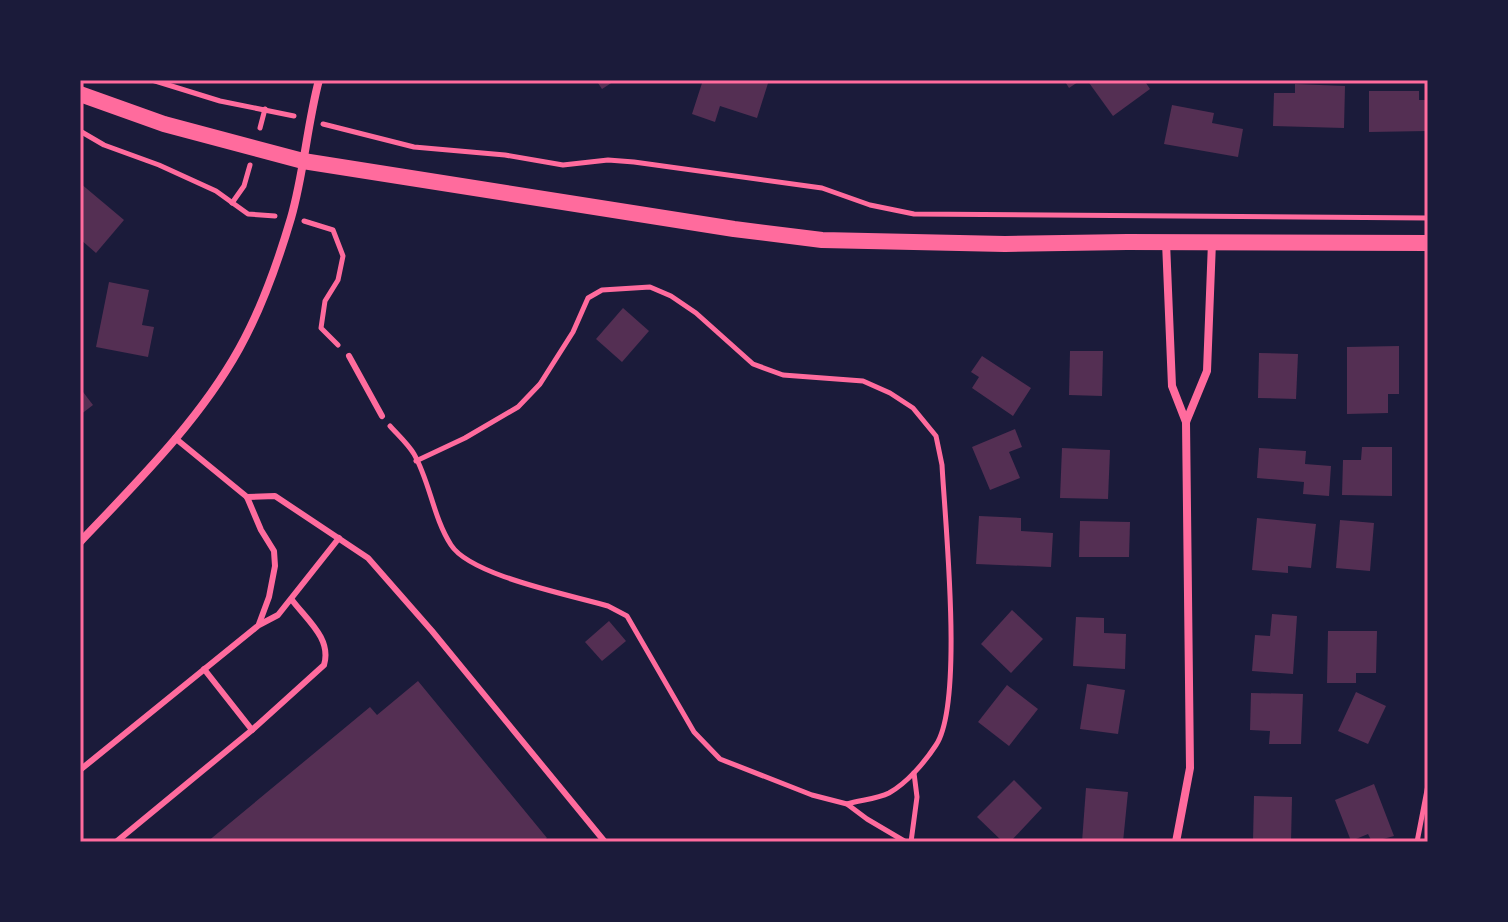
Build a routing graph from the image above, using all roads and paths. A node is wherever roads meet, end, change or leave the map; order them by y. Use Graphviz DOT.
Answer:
graph roads {
  1 [pos="152,80"];
  2 [pos="319,80"];
  3 [pos="80,94"];
  4 [pos="310,120"];
  5 [pos="80,131"];
  6 [pos="303,161"];
  7 [pos="291,217"];
  8 [pos="1428,218"];
  9 [pos="1166,242"];
  10 [pos="1212,242"];
  11 [pos="1428,243"];
  12 [pos="349,356"];
  13 [pos="382,416"];
  14 [pos="1186,422"];
  15 [pos="175,438"];
  16 [pos="416,461"];
  17 [pos="247,497"];
  18 [pos="339,538"];
  19 [pos="80,542"];
  20 [pos="292,600"];
  21 [pos="259,625"];
  22 [pos="204,669"];
  23 [pos="252,730"];
  24 [pos="80,770"];
  25 [pos="914,772"];
  26 [pos="1428,785"];
  27 [pos="1427,801"];
  28 [pos="847,804"];
  29 [pos="116,842"];
  30 [pos="605,842"];
  31 [pos="909,842"];
  32 [pos="1176,842"];
  33 [pos="1417,842"];
  1 -- 4 [label="path"];
  2 -- 4 [label="street"];
  3 -- 6 [label="main road"];
  4 -- 6 [label="street"];
  4 -- 8 [label="path"];
  5 -- 7 [label="path"];
  6 -- 7 [label="street"];
  6 -- 9 [label="main road"];
  7 -- 12 [label="path"];
  7 -- 15 [label="street"];
  9 -- 10 [label="main road"];
  9 -- 14 [label="street"];
  10 -- 11 [label="main road"];
  10 -- 14 [label="street"];
  12 -- 13 [label="lane"];
  13 -- 16 [label="path"];
  14 -- 32 [label="street"];
  15 -- 17 [label="lane"];
  15 -- 19 [label="street"];
  16 -- 25 [label="path"];
  16 -- 28 [label="path"];
  17 -- 18 [label="lane"];
  17 -- 21 [label="lane"];
  18 -- 20 [label="lane"];
  18 -- 30 [label="lane"];
  20 -- 21 [label="lane"];
  20 -- 23 [label="lane"];
  21 -- 22 [label="lane"];
  22 -- 23 [label="lane"];
  22 -- 24 [label="lane"];
  23 -- 29 [label="lane"];
  25 -- 28 [label="path"];
  25 -- 31 [label="path"];
  26 -- 27 [label="path"];
  27 -- 33 [label="path"];
  28 -- 31 [label="path"];
}
